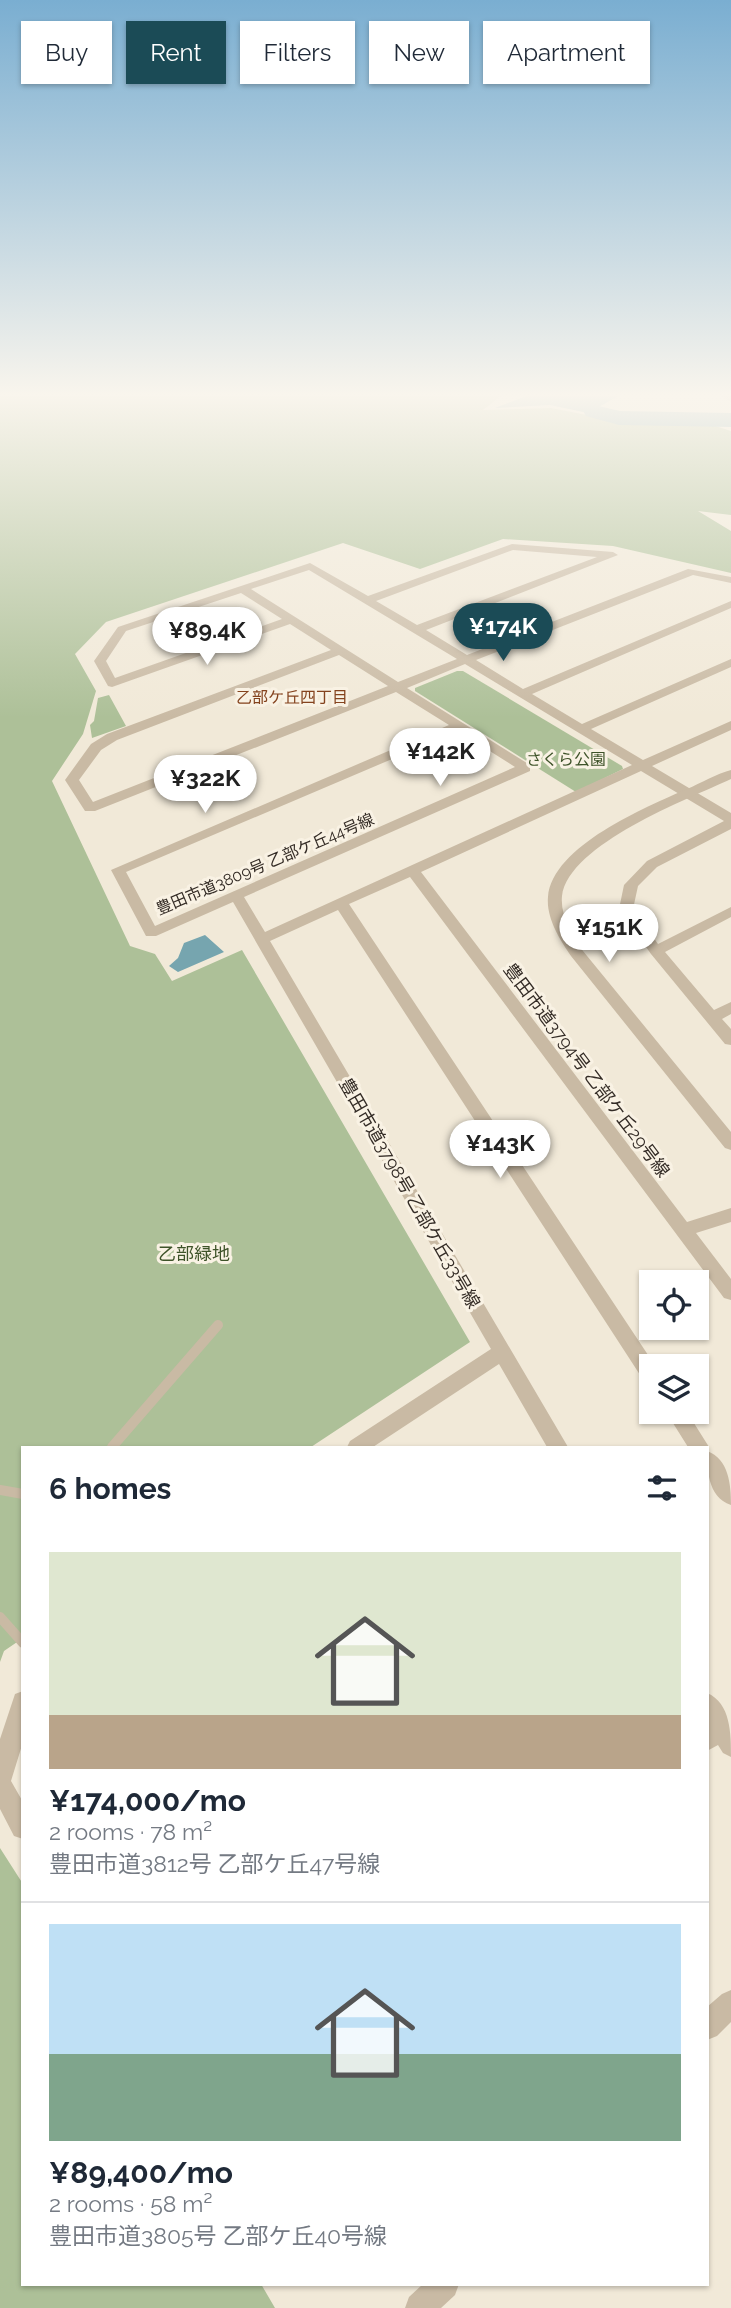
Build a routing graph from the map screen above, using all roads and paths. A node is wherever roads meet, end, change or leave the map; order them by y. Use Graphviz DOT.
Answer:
graph roads {
  1 [pos="731,580"];
  2 [pos="241,588"];
  3 [pos="367,600"];
  4 [pos="731,604"];
  5 [pos="291,620"];
  6 [pos="416,630"];
  7 [pos="340,651"];
  8 [pos="467,661"];
  9 [pos="731,663"];
  10 [pos="398,688"];
  11 [pos="522,694"];
  12 [pos="731,725"];
  13 [pos="458,726"];
  14 [pos="581,729"];
  15 [pos="643,766"];
  16 [pos="731,774"];
  17 [pos="689,794"];
  18 [pos="731,821"];
  19 [pos="413,870"];
  20 [pos="237,897"];
  21 [pos="341,903"];
  22 [pos="731,911"];
  23 [pos="261,939"];
  24 [pos="656,951"];
  25 [pos="731,1007"];
  26 [pos="712,1018"];
  27 [pos="731,1040"];
  28 [pos="731,1144"];
  29 [pos="731,1215"];
  30 [pos="683,1230"];
  31 [pos="731,1293"];
  32 [pos="218,1325"];
  33 [pos="502,1352"];
  34 [pos="639,1357"];
  35 [pos="684,1424"];
  36 [pos="113,1446"];
  37 [pos="359,1446"];
  38 [pos="557,1446"];
  39 [pos="698,1446"];
  40 [pos="709,1463"];
  41 [pos="0,1490"];
  42 [pos="21,1494"];
  43 [pos="731,1496"];
  44 [pos="0,1617"];
  45 [pos="21,1641"];
  46 [pos="21,1709"];
  47 [pos="709,1709"];
  48 [pos="720,1737"];
  49 [pos="0,1778"];
  50 [pos="0,1785"];
  51 [pos="21,1823"];
  52 [pos="731,2003"];
  53 [pos="709,2024"];
  54 [pos="442,2286"];
  55 [pos="420,2308"];
  1 -- 8 [label="street"];
  2 -- 3 [label="street"];
  2 -- 5 [label="street"];
  2 -- 5 [label="street"];
  3 -- 6 [label="street"];
  3 -- 6 [label="street"];
  4 -- 11 [label="street"];
  5 -- 7 [label="street"];
  6 -- 8 [label="street"];
  7 -- 10 [label="street"];
  7 -- 10 [label="street"];
  8 -- 10 [label="street"];
  8 -- 11 [label="street"];
  9 -- 14 [label="street"];
  10 -- 13 [label="street"];
  11 -- 14 [label="street"];
  12 -- 15 [label="street"];
  13 -- 20 [label="street, 豊田市道3809号 乙部ケ丘44号線"];
  13 -- 20 [label="street, 豊田市道3809号 乙部ケ丘44号線"];
  14 -- 15 [label="street"];
  15 -- 17 [label="street"];
  15 -- 19 [label="street"];
  16 -- 17 [label="street"];
  17 -- 18 [label="street"];
  17 -- 28 [label="street"];
  18 -- 24 [label="street"];
  19 -- 21 [label="street"];
  19 -- 30 [label="street, 豊田市道3794号 乙部ケ丘29号線"];
  20 -- 23 [label="street, 豊田市道3798号 乙部ケ丘33号線"];
  21 -- 23 [label="street"];
  21 -- 34 [label="street"];
  22 -- 24 [label="street"];
  23 -- 33 [label="street, 豊田市道3798号 乙部ケ丘33号線"];
  24 -- 26 [label="street"];
  25 -- 26 [label="street"];
  26 -- 27 [label="street"];
  29 -- 30 [label="street"];
  30 -- 31 [label="street, 豊田市道3794号 乙部ケ丘29号線"];
  32 -- 36 [label="lane"];
  33 -- 37 [label="street"];
  33 -- 38 [label="street, 豊田市道3798号 乙部ケ丘33号線"];
  35 -- 39 [label="street"];
  40 -- 43 [label="street"];
  41 -- 42 [label="lane"];
  44 -- 45 [label="lane"];
  46 -- 49 [label="street"];
  47 -- 48 [label="street"];
  50 -- 51 [label="street"];
  52 -- 53 [label="street"];
  54 -- 55 [label="street"];
}
